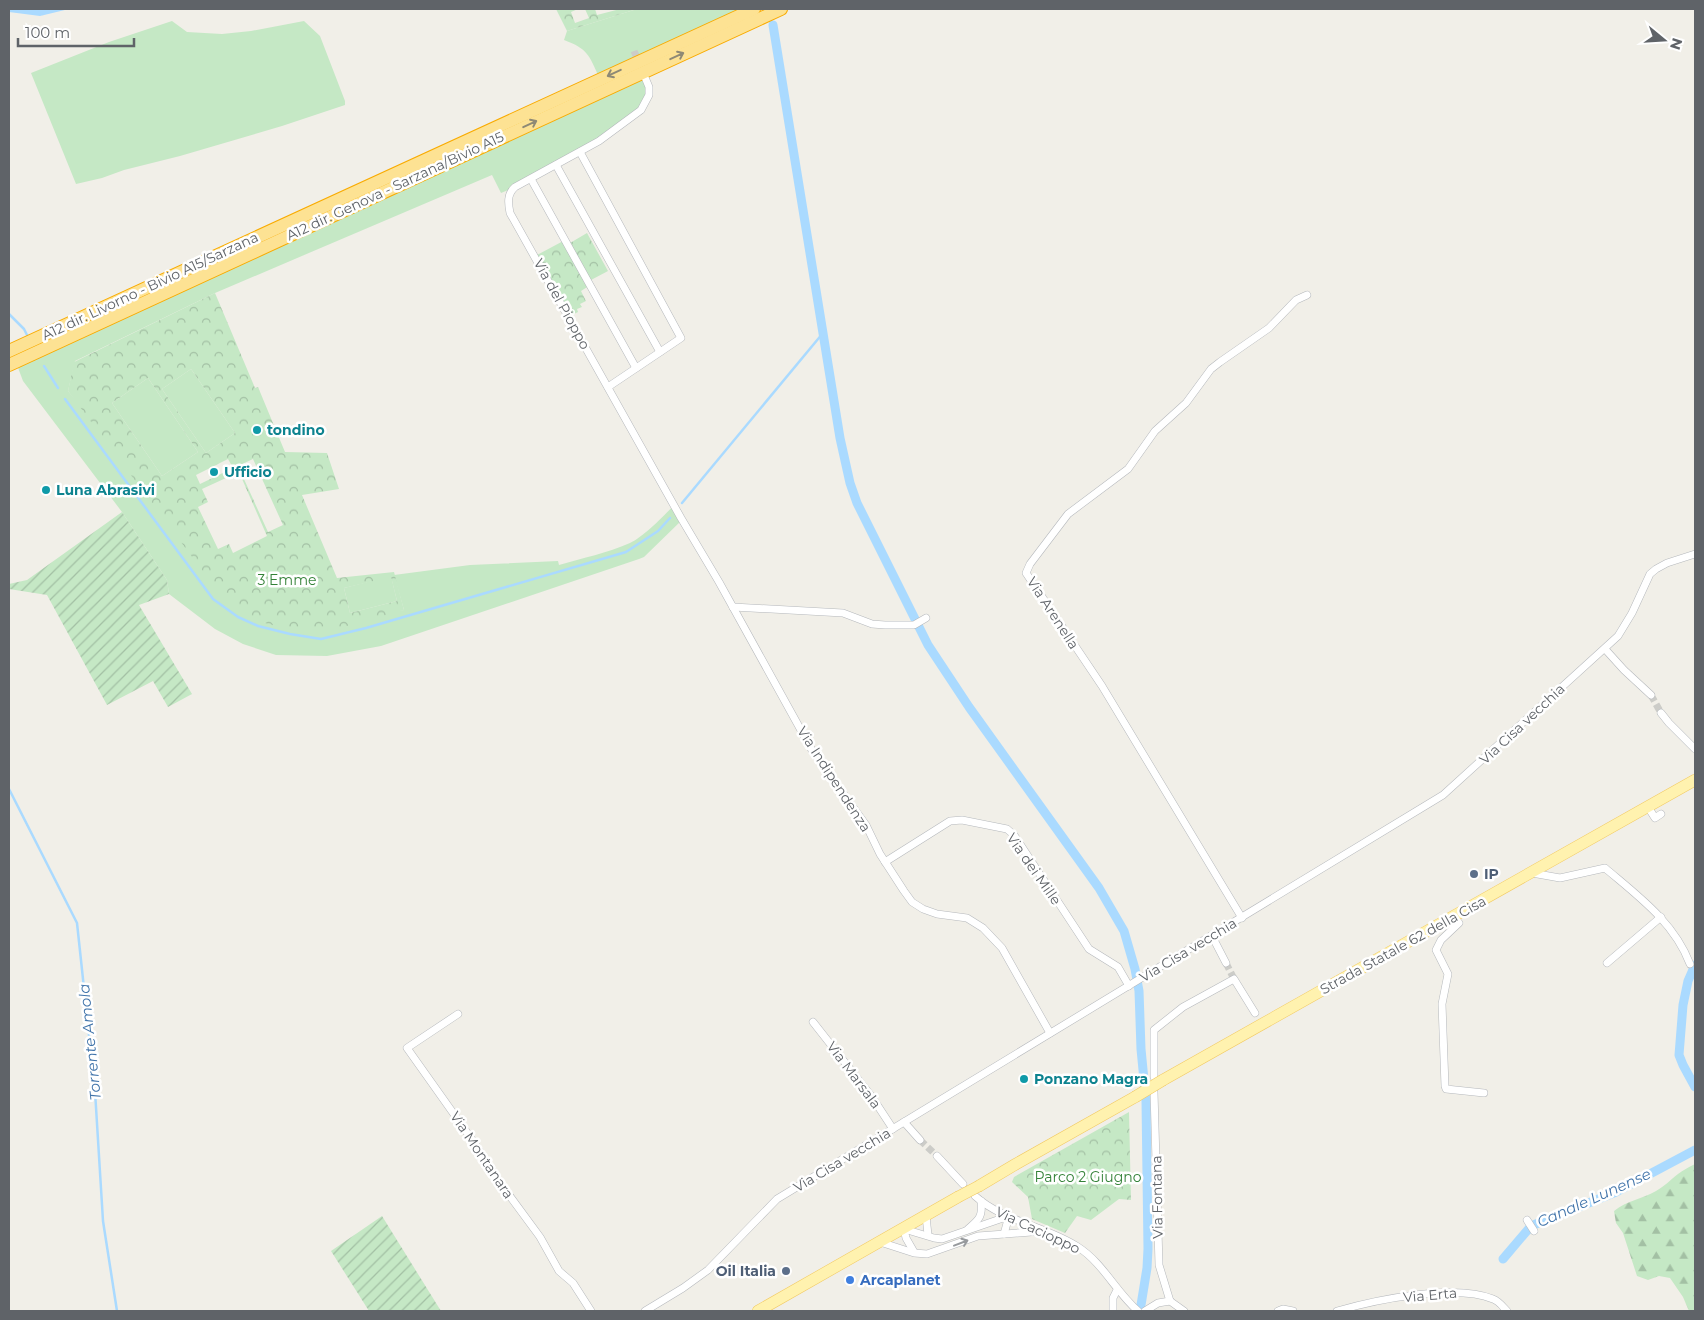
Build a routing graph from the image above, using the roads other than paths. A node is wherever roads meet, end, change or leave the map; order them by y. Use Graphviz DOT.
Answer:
graph roads {
  1 [pos="754,9"];
  2 [pos="781,9"];
  3 [pos="644,75"];
  4 [pos="580,152"];
  5 [pos="556,165"];
  6 [pos="531,179"];
  7 [pos="1307,295"];
  8 [pos="9,351"];
  9 [pos="660,352"];
  10 [pos="9,364"];
  11 [pos="636,368"];
  12 [pos="608,387"];
  13 [pos="1695,554"];
  14 [pos="719,582"];
  15 [pos="733,607"];
  16 [pos="924,620"];
  17 [pos="1605,649"];
  18 [pos="1651,695"];
  19 [pos="1662,713"];
  20 [pos="1695,749"];
  21 [pos="1695,780"];
  22 [pos="1648,807"];
  23 [pos="1656,818"];
  24 [pos="885,862"];
  25 [pos="1532,873"];
  26 [pos="1454,917"];
  27 [pos="1661,917"];
  28 [pos="1242,918"];
  29 [pos="1212,936"];
  30 [pos="1226,963"];
  31 [pos="1607,963"];
  32 [pos="1690,964"];
  33 [pos="1131,984"];
  34 [pos="458,1014"];
  35 [pos="1255,1014"];
  36 [pos="813,1022"];
  37 [pos="1050,1033"];
  38 [pos="1158,1079"];
  39 [pos="1154,1092"];
  40 [pos="1484,1093"];
  41 [pos="904,1122"];
  42 [pos="893,1129"];
  43 [pos="920,1140"];
  44 [pos="937,1156"];
  45 [pos="962,1184"];
  46 [pos="978,1195"];
  47 [pos="926,1216"];
  48 [pos="1009,1216"];
  49 [pos="1527,1220"];
  50 [pos="904,1229"];
  51 [pos="1044,1231"];
  52 [pos="1534,1231"];
  53 [pos="965,1232"];
  54 [pos="1004,1234"];
  55 [pos="928,1235"];
  56 [pos="880,1242"];
  57 [pos="914,1253"];
  58 [pos="1117,1290"];
  59 [pos="1170,1302"];
  60 [pos="592,1311"];
  61 [pos="645,1311"];
  62 [pos="758,1311"];
  63 [pos="1113,1311"];
  64 [pos="1138,1311"];
  65 [pos="1146,1311"];
  66 [pos="1184,1311"];
  67 [pos="1278,1311"];
  68 [pos="1293,1311"];
  69 [pos="1337,1311"];
  70 [pos="1507,1311"];
  1 -- 8 [label="highway, A12 dir. Livorno - Bivio A15/Sarzana, one-way"];
  10 -- 2 [label="highway, A12 dir. Genova - Sarzana/Bivio A15, one-way"];
  3 -- 4 [label="street, Via del Pioppo"];
  4 -- 5 [label="street, Via del Pioppo"];
  4 -- 9 [label="street"];
  5 -- 6 [label="street, Via del Pioppo"];
  5 -- 9 [label="street"];
  6 -- 11 [label="street"];
  6 -- 12 [label="street, Via del Pioppo"];
  7 -- 28 [label="street, Via Arenella"];
  9 -- 11 [label="street"];
  11 -- 12 [label="street"];
  12 -- 14 [label="street, Via del Pioppo"];
  13 -- 17 [label="street, Via Cisa vecchia"];
  14 -- 15 [label="street, Via Indipendenza"];
  15 -- 16 [label="street"];
  15 -- 24 [label="street, Via Indipendenza"];
  17 -- 18 [label="street"];
  17 -- 28 [label="street, Via Cisa vecchia"];
  19 -- 20 [label="street"];
  21 -- 22 [label="main road, Strada Statale 62 della Cisa"];
  22 -- 23 [label="street"];
  22 -- 25 [label="main road, Strada Statale 62 della Cisa"];
  24 -- 33 [label="street, Via dei Mille"];
  24 -- 37 [label="street, Via Indipendenza"];
  25 -- 26 [label="main road, Strada Statale 62 della Cisa"];
  25 -- 27 [label="street"];
  26 -- 38 [label="main road, Strada Statale 62 della Cisa"];
  26 -- 40 [label="street"];
  27 -- 31 [label="street"];
  27 -- 32 [label="street"];
  28 -- 29 [label="street, Via Cisa vecchia"];
  29 -- 30 [label="street"];
  29 -- 33 [label="street, Via Cisa vecchia"];
  33 -- 37 [label="street, Via Cisa vecchia"];
  34 -- 60 [label="street, Via Montanara"];
  35 -- 38 [label="street"];
  36 -- 42 [label="street, Via Marsala"];
  37 -- 41 [label="street, Via Cisa vecchia"];
  38 -- 46 [label="main road, Strada Statale 62 della Cisa, bridge"];
  39 -- 59 [label="street, Via Fontana"];
  41 -- 42 [label="street, Via Cisa vecchia"];
  41 -- 43 [label="street"];
  42 -- 61 [label="street, Via Cisa vecchia"];
  44 -- 45 [label="street"];
  46 -- 47 [label="main road, bridge"];
  46 -- 48 [label="street, Via Cacioppo"];
  46 -- 53 [label="street"];
  47 -- 50 [label="main road"];
  47 -- 55 [label="street"];
  48 -- 51 [label="street, Via Cacioppo"];
  48 -- 53 [label="street"];
  48 -- 54 [label="street"];
  49 -- 52 [label="street"];
  50 -- 55 [label="street"];
  50 -- 56 [label="main road"];
  50 -- 57 [label="street"];
  51 -- 54 [label="street"];
  51 -- 58 [label="street, Via Cacioppo"];
  53 -- 55 [label="street"];
  57 -- 54 [label="street, one-way"];
  56 -- 57 [label="street"];
  56 -- 62 [label="main road"];
  58 -- 63 [label="street"];
  58 -- 64 [label="street"];
  59 -- 65 [label="street"];
  59 -- 66 [label="street"];
  67 -- 68 [label="street"];
  69 -- 70 [label="street, Via Erta"];
}
